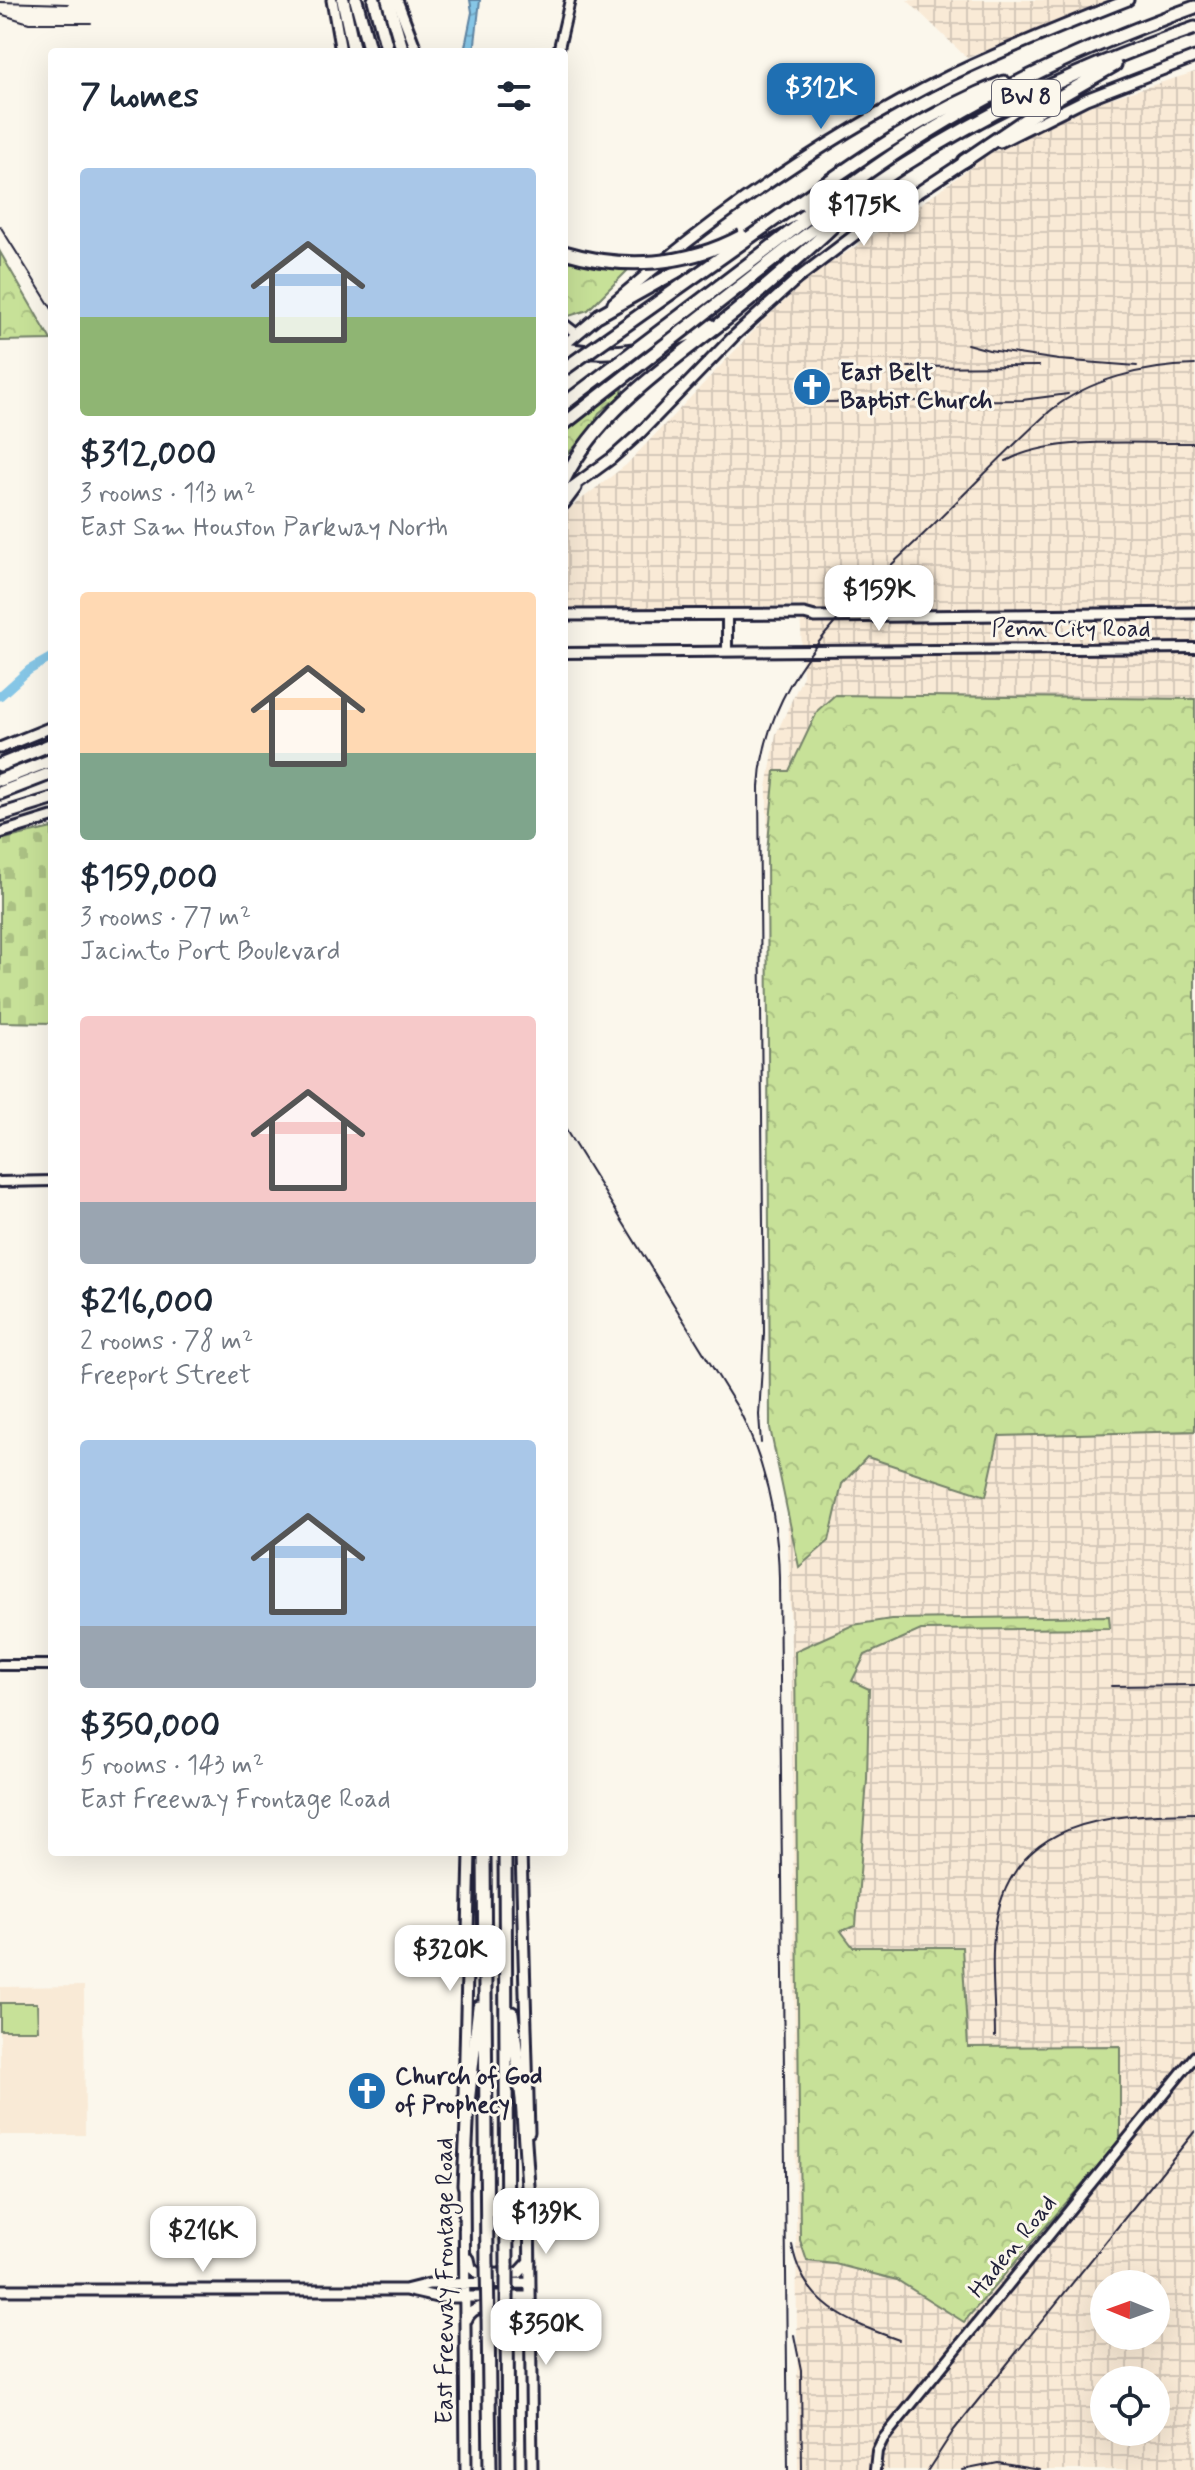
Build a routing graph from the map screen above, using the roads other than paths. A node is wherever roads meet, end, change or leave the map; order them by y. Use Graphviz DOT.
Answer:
graph roads {
  1 [pos="332,0"];
  2 [pos="343,0"];
  3 [pos="356,0"];
  4 [pos="374,0"];
  5 [pos="388,0"];
  6 [pos="397,0"];
  7 [pos="570,0"];
  8 [pos="1128,0"];
  9 [pos="1195,7"];
  10 [pos="1195,28"];
  11 [pos="1173,36"];
  12 [pos="1094,45"];
  13 [pos="340,48"];
  14 [pos="353,48"];
  15 [pos="369,48"];
  16 [pos="387,48"];
  17 [pos="402,48"];
  18 [pos="415,48"];
  19 [pos="559,48"];
  20 [pos="1195,57"];
  21 [pos="964,161"];
  22 [pos="875,166"];
  23 [pos="887,176"];
  24 [pos="798,203"];
  25 [pos="787,241"];
  26 [pos="568,253"];
  27 [pos="599,315"];
  28 [pos="731,315"];
  29 [pos="568,327"];
  30 [pos="577,334"];
  31 [pos="568,343"];
  32 [pos="568,348"];
  33 [pos="568,366"];
  34 [pos="568,401"];
  35 [pos="568,421"];
  36 [pos="583,479"];
  37 [pos="568,483"];
  38 [pos="568,487"];
  39 [pos="568,499"];
  40 [pos="1195,613"];
  41 [pos="568,615"];
  42 [pos="727,615"];
  43 [pos="1195,648"];
  44 [pos="727,651"];
  45 [pos="568,653"];
  46 [pos="48,729"];
  47 [pos="48,746"];
  48 [pos="0,748"];
  49 [pos="48,762"];
  50 [pos="0,765"];
  51 [pos="48,775"];
  52 [pos="0,780"];
  53 [pos="0,793"];
  54 [pos="48,800"];
  55 [pos="0,815"];
  56 [pos="48,818"];
  57 [pos="0,833"];
  58 [pos="48,1181"];
  59 [pos="0,1182"];
  60 [pos="0,1665"];
  61 [pos="48,1665"];
  62 [pos="470,1856"];
  63 [pos="484,1856"];
  64 [pos="505,1856"];
  65 [pos="521,1856"];
  66 [pos="485,1943"];
  67 [pos="505,1960"];
  68 [pos="1195,2056"];
  69 [pos="464,2185"];
  70 [pos="529,2200"];
  71 [pos="464,2229"];
  72 [pos="530,2261"];
  73 [pos="465,2283"];
  74 [pos="530,2283"];
  75 [pos="0,2290"];
  76 [pos="405,2290"];
  77 [pos="465,2297"];
  78 [pos="530,2297"];
  79 [pos="465,2333"];
  80 [pos="529,2346"];
  81 [pos="489,2396"];
  82 [pos="466,2470"];
  83 [pos="483,2470"];
  84 [pos="490,2470"];
  85 [pos="508,2470"];
  86 [pos="532,2470"];
  87 [pos="875,2470"];
  1 -- 13 [label="main road"];
  2 -- 14 [label="highway"];
  3 -- 15 [label="highway"];
  4 -- 16 [label="highway"];
  5 -- 17 [label="highway"];
  6 -- 18 [label="main road"];
  7 -- 19 [label="street"];
  8 -- 27 [label="main road, BW 8"];
  9 -- 12 [label="highway, BW 8"];
  10 -- 11 [label="highway, BW 8"];
  11 -- 21 [label="highway"];
  11 -- 23 [label="highway, BW 8"];
  12 -- 22 [label="highway, BW 8"];
  12 -- 24 [label="highway"];
  20 -- 21 [label="main road, BW 8"];
  21 -- 36 [label="main road, BW 8"];
  22 -- 25 [label="highway, BW 8"];
  22 -- 27 [label="highway"];
  23 -- 25 [label="highway, BW 8"];
  23 -- 28 [label="highway"];
  24 -- 26 [label="highway, bridge"];
  24 -- 33 [label="highway, bridge"];
  25 -- 34 [label="highway, BW 8, bridge"];
  25 -- 35 [label="highway, BW 8, bridge"];
  27 -- 30 [label="main road, BW 8"];
  28 -- 32 [label="highway"];
  28 -- 37 [label="highway"];
  29 -- 30 [label="street"];
  30 -- 31 [label="main road, BW 8"];
  36 -- 38 [label="main road, BW 8"];
  36 -- 39 [label="main road"];
  40 -- 42 [label="main road"];
  41 -- 42 [label="main road"];
  42 -- 44 [label="street"];
  43 -- 44 [label="street, Penn City Road"];
  44 -- 45 [label="street, Penn City Road"];
  46 -- 48 [label="main road"];
  47 -- 50 [label="highway"];
  49 -- 52 [label="highway"];
  51 -- 53 [label="highway"];
  54 -- 55 [label="highway"];
  56 -- 57 [label="main road"];
  58 -- 59 [label="street"];
  60 -- 61 [label="street"];
  62 -- 69 [label="main road, East Freeway Frontage Road"];
  63 -- 66 [label="highway"];
  64 -- 67 [label="highway"];
  65 -- 70 [label="main road"];
  66 -- 69 [label="highway"];
  66 -- 81 [label="highway, bridge"];
  67 -- 70 [label="highway"];
  67 -- 85 [label="highway, bridge"];
  68 -- 87 [label="street, Haden Road"];
  69 -- 71 [label="main road, East Freeway Frontage Road"];
  70 -- 72 [label="main road"];
  71 -- 72 [label="main road"];
  71 -- 73 [label="main road, East Freeway Frontage Road"];
  72 -- 74 [label="main road"];
  73 -- 74 [label="main road"];
  73 -- 76 [label="main road"];
  73 -- 77 [label="main road, East Freeway Frontage Road"];
  74 -- 78 [label="main road"];
  75 -- 76 [label="main road"];
  76 -- 77 [label="main road"];
  77 -- 78 [label="main road"];
  77 -- 79 [label="main road, East Freeway Frontage Road"];
  78 -- 80 [label="main road"];
  79 -- 80 [label="main road"];
  79 -- 82 [label="main road, East Freeway Frontage Road"];
  80 -- 86 [label="main road"];
  81 -- 83 [label="highway"];
  81 -- 84 [label="highway"];
}
